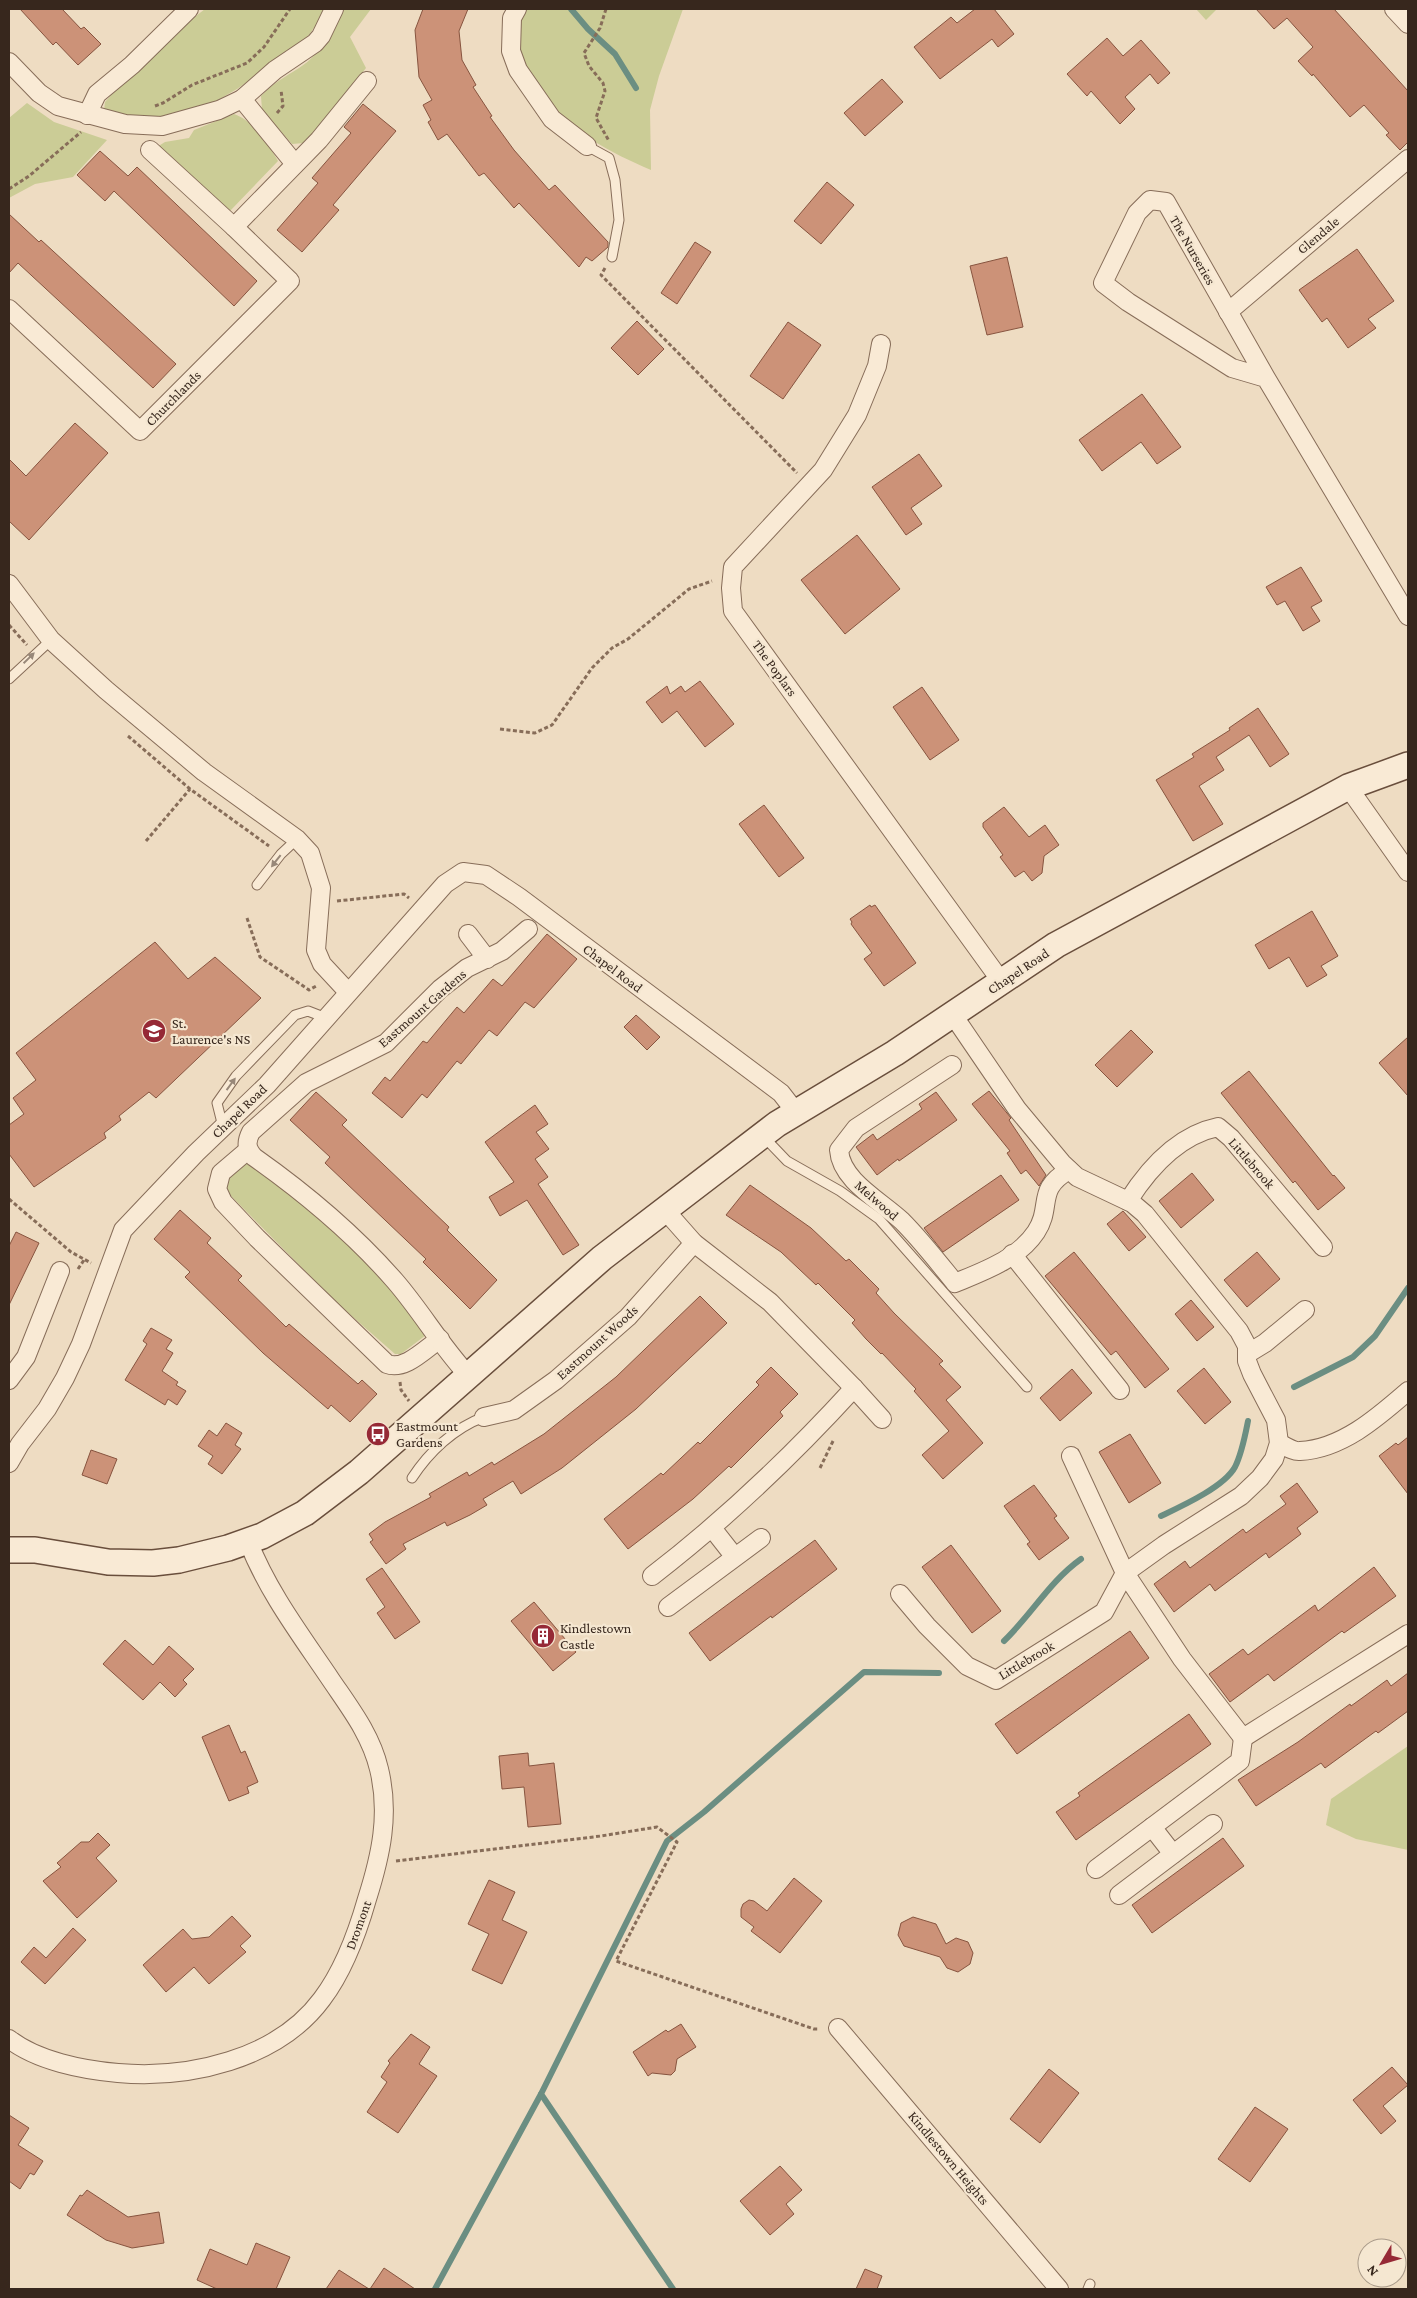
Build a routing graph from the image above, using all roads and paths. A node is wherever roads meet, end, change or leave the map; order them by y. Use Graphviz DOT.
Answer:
graph roads {
  1 [pos="190,9"];
  2 [pos="290,9"];
  3 [pos="334,9"];
  4 [pos="517,9"];
  5 [pos="606,9"];
  6 [pos="1394,9"];
  7 [pos="1408,24"];
  8 [pos="9,62"];
  9 [pos="367,81"];
  10 [pos="280,86"];
  11 [pos="242,98"];
  12 [pos="153,106"];
  13 [pos="278,113"];
  14 [pos="88,124"];
  15 [pos="587,146"];
  16 [pos="150,150"];
  17 [pos="609,158"];
  18 [pos="1408,159"];
  19 [pos="295,164"];
  20 [pos="9,189"];
  21 [pos="234,228"];
  22 [pos="612,257"];
  23 [pos="9,309"];
  24 [pos="1228,312"];
  25 [pos="881,344"];
  26 [pos="1266,378"];
  27 [pos="794,470"];
  28 [pos="732,575"];
  29 [pos="9,584"];
  30 [pos="1408,616"];
  31 [pos="51,640"];
  32 [pos="9,679"];
  33 [pos="500,729"];
  34 [pos="1408,765"];
  35 [pos="1348,787"];
  36 [pos="190,789"];
  37 [pos="297,839"];
  38 [pos="146,842"];
  39 [pos="1408,872"];
  40 [pos="257,885"];
  41 [pos="329,902"];
  42 [pos="423,909"];
  43 [pos="247,918"];
  44 [pos="528,929"];
  45 [pos="468,934"];
  46 [pos="487,959"];
  47 [pos="333,977"];
  48 [pos="1001,981"];
  49 [pos="348,992"];
  50 [pos="953,1015"];
  51 [pos="326,1018"];
  52 [pos="952,1065"];
  53 [pos="796,1111"];
  54 [pos="223,1127"];
  55 [pos="762,1135"];
  56 [pos="248,1150"];
  57 [pos="1069,1170"];
  58 [pos="9,1199"];
  59 [pos="1128,1201"];
  60 [pos="664,1209"];
  61 [pos="694,1243"];
  62 [pos="1323,1247"];
  63 [pos="1012,1254"];
  64 [pos="89,1262"];
  65 [pos="60,1271"];
  66 [pos="1305,1310"];
  67 [pos="440,1339"];
  68 [pos="1247,1354"];
  69 [pos="397,1366"];
  70 [pos="468,1375"];
  71 [pos="9,1380"];
  72 [pos="1026,1387"];
  73 [pos="854,1388"];
  74 [pos="1120,1390"];
  75 [pos="1408,1391"];
  76 [pos="411,1403"];
  77 [pos="484,1417"];
  78 [pos="882,1419"];
  79 [pos="1279,1443"];
  80 [pos="1070,1456"];
  81 [pos="9,1463"];
  82 [pos="412,1478"];
  83 [pos="712,1528"];
  84 [pos="761,1538"];
  85 [pos="248,1541"];
  86 [pos="9,1550"];
  87 [pos="734,1556"];
  88 [pos="1125,1573"];
  89 [pos="652,1576"];
  90 [pos="900,1594"];
  91 [pos="668,1607"];
  92 [pos="1408,1634"];
  93 [pos="1243,1738"];
  94 [pos="1213,1824"];
  95 [pos="1152,1827"];
  96 [pos="1173,1854"];
  97 [pos="378,1863"];
  98 [pos="1096,1869"];
  99 [pos="1119,1895"];
  100 [pos="838,2028"];
  101 [pos="9,2039"];
  102 [pos="1059,2289"];
  1 -- 14 [label="street"];
  2 -- 12 [label="path"];
  3 -- 11 [label="street"];
  4 -- 15 [label="street"];
  5 -- 17 [label="path"];
  6 -- 7 [label="street"];
  8 -- 14 [label="street"];
  9 -- 19 [label="street"];
  10 -- 13 [label="path"];
  11 -- 14 [label="street"];
  11 -- 19 [label="street"];
  14 -- 20 [label="path"];
  15 -- 17 [label="lane"];
  16 -- 21 [label="street"];
  17 -- 22 [label="lane"];
  18 -- 24 [label="street, Glendale"];
  19 -- 21 [label="street"];
  21 -- 23 [label="street, Churchlands"];
  22 -- 27 [label="path"];
  24 -- 26 [label="street, The Nurseries"];
  24 -- 26 [label="street, The Nurseries"];
  25 -- 28 [label="street"];
  26 -- 30 [label="street, The Nurseries"];
  28 -- 33 [label="path"];
  28 -- 48 [label="street, The Poplars"];
  29 -- 31 [label="street"];
  32 -- 31 [label="lane, one-way"];
  31 -- 37 [label="street"];
  34 -- 35 [label="street, Chapel Road"];
  35 -- 39 [label="street"];
  35 -- 48 [label="street, Chapel Road"];
  36 -- 38 [label="path"];
  37 -- 40 [label="lane, one-way"];
  37 -- 47 [label="street"];
  41 -- 42 [label="path"];
  42 -- 49 [label="street, Chapel Road"];
  42 -- 53 [label="street, Chapel Road"];
  43 -- 47 [label="path"];
  44 -- 46 [label="street, Eastmount Gardens"];
  45 -- 46 [label="street"];
  46 -- 56 [label="street, Eastmount Gardens"];
  47 -- 49 [label="street"];
  48 -- 50 [label="street, Chapel Road"];
  49 -- 51 [label="street, Chapel Road"];
  50 -- 53 [label="street, Chapel Road"];
  50 -- 57 [label="street"];
  51 -- 54 [label="street, Chapel Road"];
  54 -- 51 [label="lane, one-way"];
  52 -- 63 [label="street, Melwood"];
  53 -- 55 [label="street"];
  54 -- 81 [label="street, Chapel Road"];
  55 -- 60 [label="street"];
  55 -- 72 [label="lane"];
  56 -- 67 [label="street"];
  56 -- 69 [label="street"];
  57 -- 59 [label="street"];
  57 -- 63 [label="street, Melwood"];
  58 -- 64 [label="path"];
  59 -- 62 [label="street, Littlebrook"];
  59 -- 68 [label="street"];
  60 -- 61 [label="street"];
  60 -- 70 [label="street"];
  61 -- 73 [label="street"];
  61 -- 77 [label="street, Eastmount Woods"];
  63 -- 74 [label="street"];
  65 -- 71 [label="street"];
  66 -- 68 [label="street"];
  67 -- 69 [label="street"];
  67 -- 70 [label="street"];
  68 -- 79 [label="street"];
  69 -- 76 [label="path"];
  70 -- 85 [label="street"];
  73 -- 78 [label="street"];
  73 -- 83 [label="street"];
  75 -- 79 [label="street"];
  77 -- 82 [label="lane"];
  79 -- 88 [label="street, Littlebrook"];
  80 -- 88 [label="street"];
  83 -- 87 [label="street"];
  83 -- 89 [label="street"];
  84 -- 87 [label="street"];
  85 -- 86 [label="street"];
  85 -- 97 [label="street, Dromont"];
  87 -- 91 [label="street"];
  88 -- 90 [label="street, Littlebrook"];
  88 -- 93 [label="street"];
  92 -- 93 [label="street"];
  93 -- 95 [label="street"];
  94 -- 96 [label="street"];
  95 -- 96 [label="street"];
  95 -- 98 [label="street"];
  96 -- 99 [label="street"];
  97 -- 100 [label="path"];
  97 -- 101 [label="street, Dromont"];
  100 -- 102 [label="street, Kindlestown Heights"];
}
